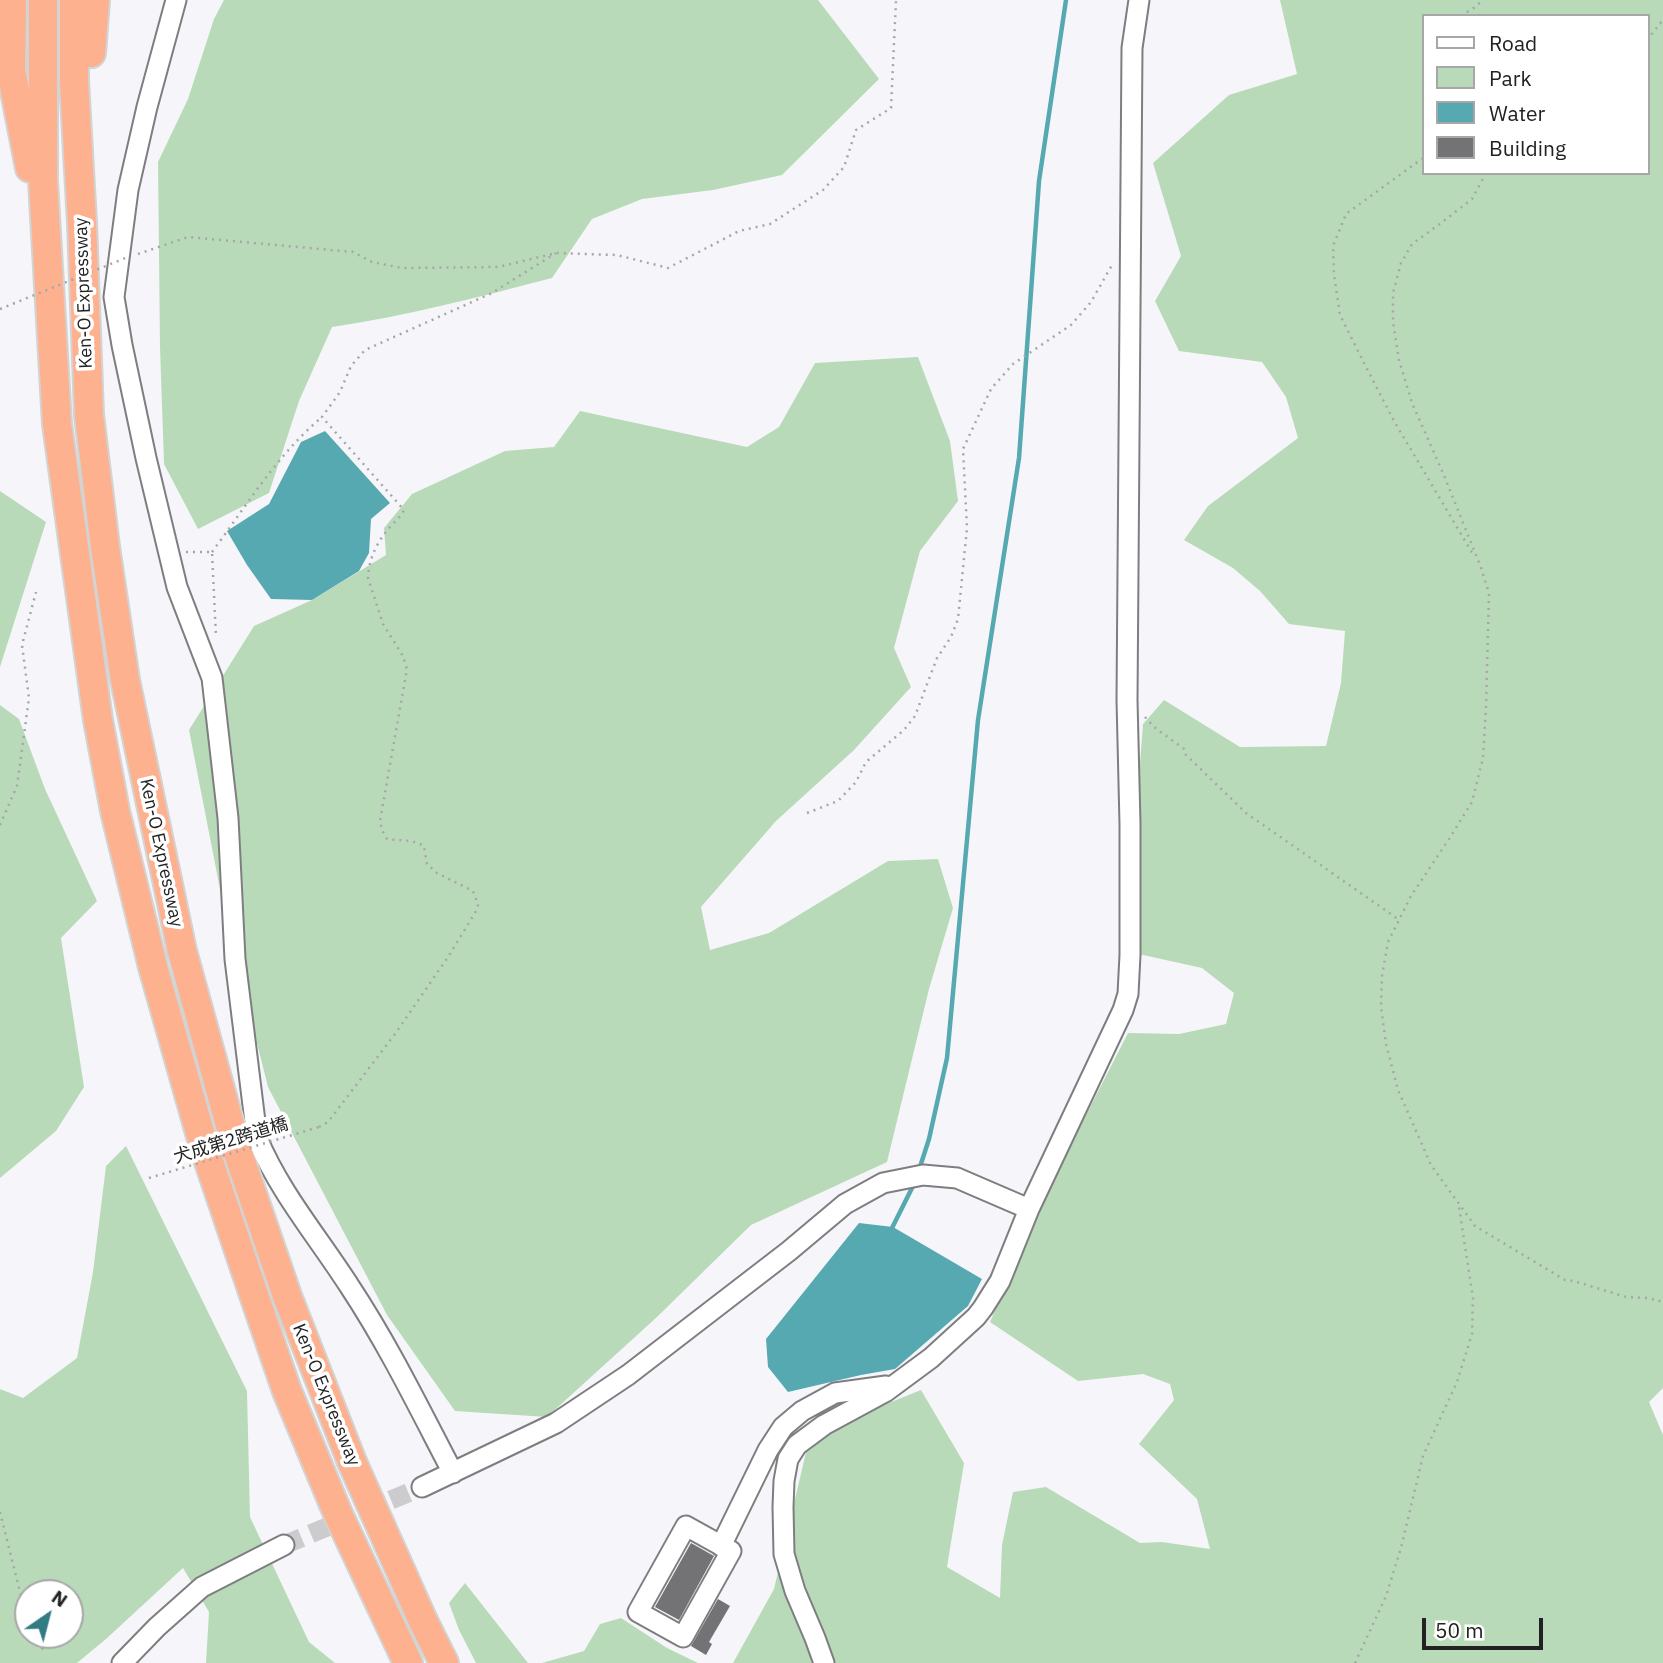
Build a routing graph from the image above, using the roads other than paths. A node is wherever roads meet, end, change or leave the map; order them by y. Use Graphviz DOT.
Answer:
graph roads {
  1 [pos="12,0"];
  2 [pos="43,0"];
  3 [pos="74,0"];
  4 [pos="95,0"];
  5 [pos="176,0"];
  6 [pos="1139,0"];
  7 [pos="78,165"];
  8 [pos="57,424"];
  9 [pos="1029,1209"];
  10 [pos="898,1384"];
  11 [pos="453,1473"];
  12 [pos="422,1487"];
  13 [pos="284,1545"];
  14 [pos="721,1546"];
  15 [pos="122,1663"];
  16 [pos="408,1663"];
  17 [pos="444,1663"];
  18 [pos="824,1663"];
  1 -- 8 [label="highway"];
  2 -- 8 [label="highway, Ken-O Expressway"];
  3 -- 7 [label="highway, Ken-O Expressway"];
  4 -- 7 [label="highway"];
  5 -- 11 [label="street"];
  6 -- 9 [label="street"];
  7 -- 17 [label="highway, Ken-O Expressway"];
  8 -- 16 [label="highway, Ken-O Expressway"];
  9 -- 10 [label="street"];
  9 -- 11 [label="street"];
  10 -- 14 [label="street"];
  10 -- 18 [label="street"];
  11 -- 12 [label="street"];
  13 -- 15 [label="street"];
  14 -- 14 [label="street"];
}
